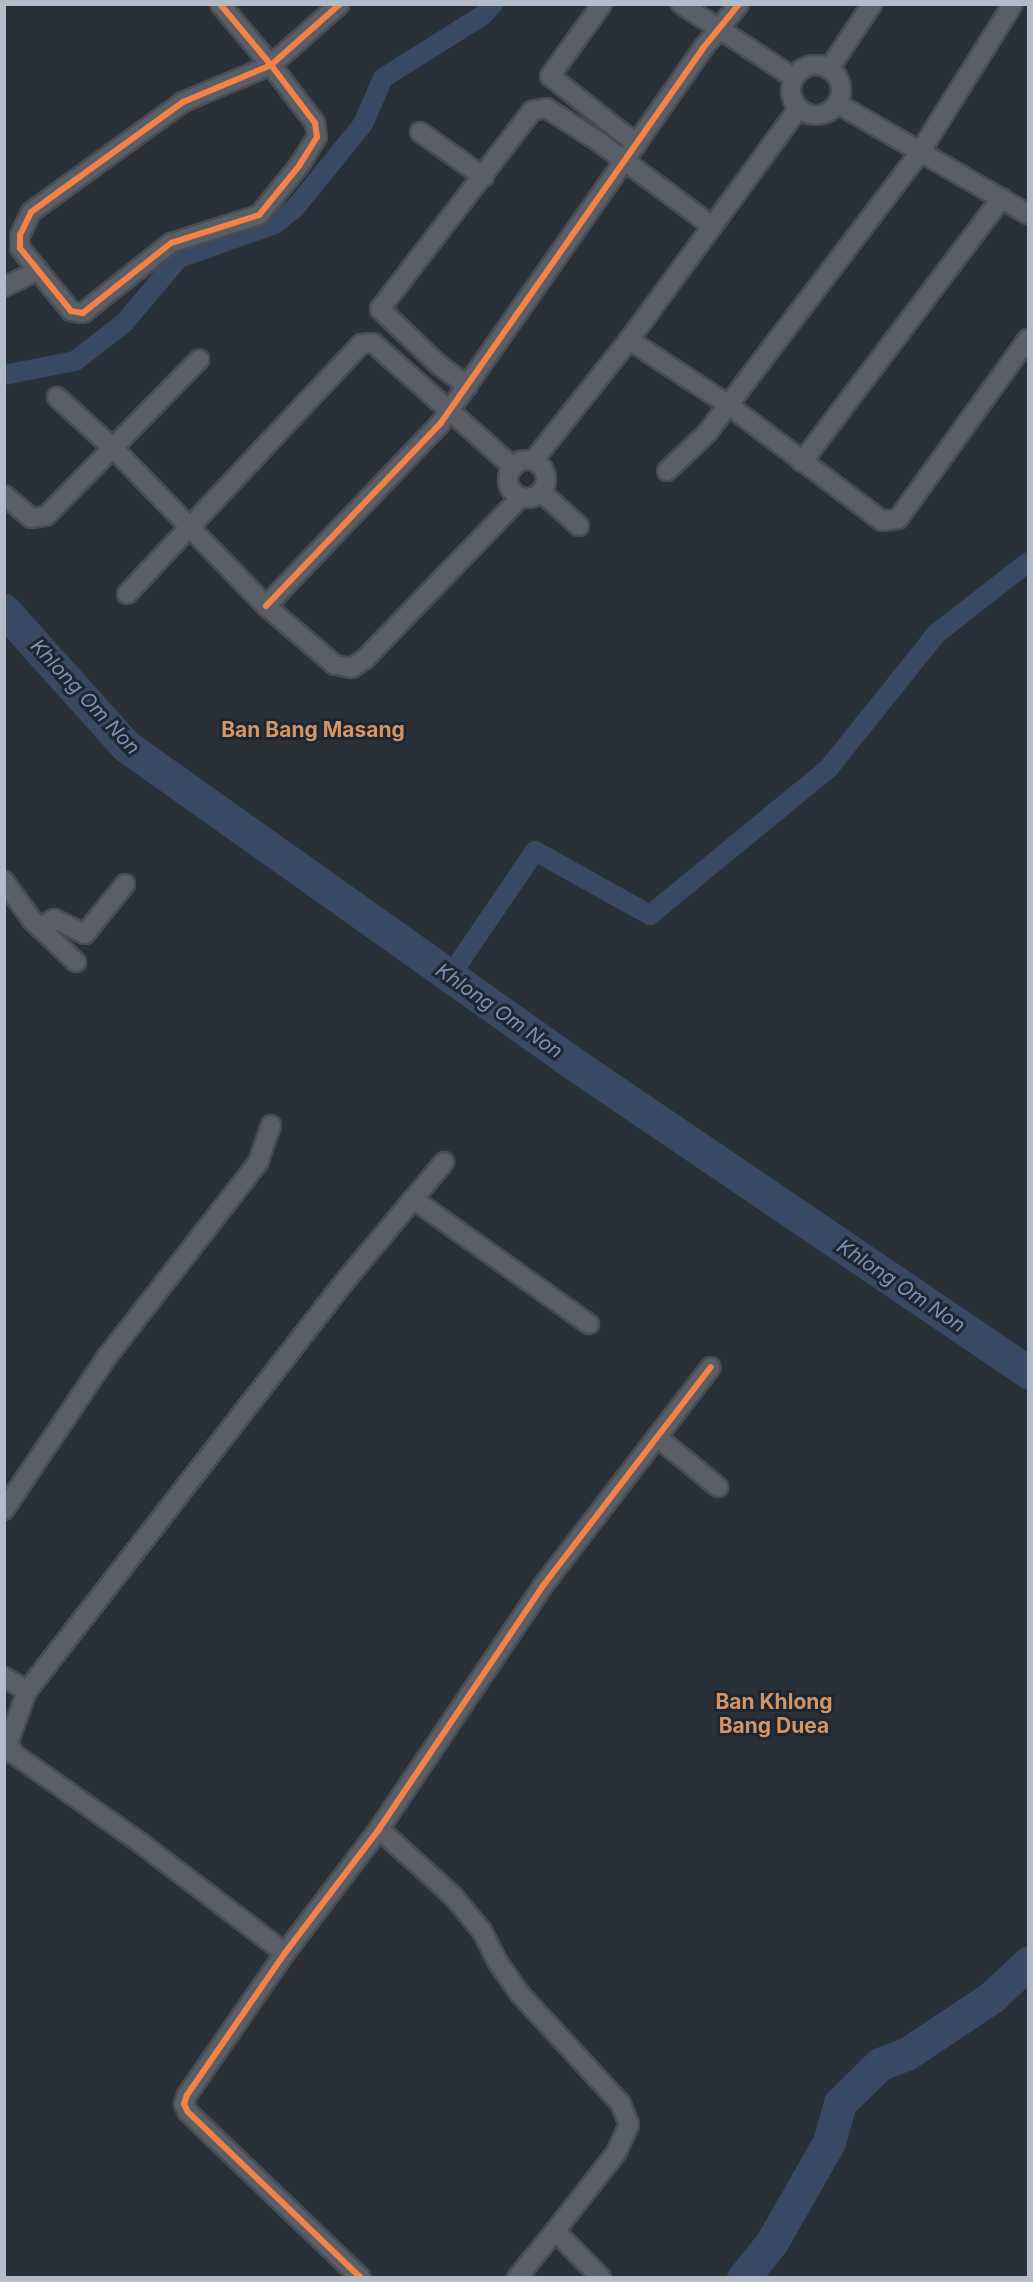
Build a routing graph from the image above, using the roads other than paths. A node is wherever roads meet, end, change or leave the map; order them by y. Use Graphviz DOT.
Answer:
graph roads {
  1 [pos="220,4"];
  2 [pos="340,4"];
  3 [pos="602,4"];
  4 [pos="681,4"];
  5 [pos="739,4"];
  6 [pos="872,4"];
  7 [pos="1012,4"];
  8 [pos="721,30"];
  9 [pos="271,64"];
  10 [pos="829,69"];
  11 [pos="792,77"];
  12 [pos="838,104"];
  13 [pos="798,109"];
  14 [pos="420,132"];
  15 [pos="636,144"];
  16 [pos="920,152"];
  17 [pos="624,162"];
  18 [pos="484,177"];
  19 [pos="1002,198"];
  20 [pos="1025,205"];
  21 [pos="712,226"];
  22 [pos="37,271"];
  23 [pos="4,288"];
  24 [pos="1029,339"];
  25 [pos="629,340"];
  26 [pos="199,360"];
  27 [pos="468,386"];
  28 [pos="57,397"];
  29 [pos="727,404"];
  30 [pos="451,409"];
  31 [pos="114,449"];
  32 [pos="533,461"];
  33 [pos="802,462"];
  34 [pos="513,466"];
  35 [pos="667,471"];
  36 [pos="541,492"];
  37 [pos="4,495"];
  38 [pos="521,497"];
  39 [pos="579,526"];
  40 [pos="191,528"];
  41 [pos="127,594"];
  42 [pos="266,606"];
  43 [pos="4,882"];
  44 [pos="125,884"];
  45 [pos="40,928"];
  46 [pos="76,962"];
  47 [pos="271,1125"];
  48 [pos="444,1162"];
  49 [pos="413,1199"];
  50 [pos="589,1324"];
  51 [pos="711,1367"];
  52 [pos="657,1437"];
  53 [pos="718,1487"];
  54 [pos="4,1510"];
  55 [pos="4,1677"];
  56 [pos="27,1691"];
  57 [pos="379,1829"];
  58 [pos="285,1953"];
  59 [pos="555,2231"];
  60 [pos="361,2277"];
  61 [pos="517,2277"];
  62 [pos="601,2277"];
  1 -- 9 [label="street"];
  2 -- 9 [label="street"];
  3 -- 15 [label="street"];
  4 -- 8 [label="street"];
  5 -- 8 [label="street"];
  6 -- 10 [label="street"];
  7 -- 16 [label="street"];
  8 -- 11 [label="street"];
  8 -- 15 [label="street"];
  9 -- 22 [label="street"];
  9 -- 22 [label="street"];
  10 -- 11 [label="street"];
  10 -- 12 [label="street"];
  11 -- 13 [label="street"];
  12 -- 13 [label="street"];
  12 -- 16 [label="street"];
  13 -- 21 [label="street"];
  14 -- 18 [label="street"];
  15 -- 17 [label="street"];
  16 -- 19 [label="street"];
  16 -- 29 [label="street"];
  17 -- 18 [label="street"];
  17 -- 21 [label="street"];
  17 -- 27 [label="street"];
  18 -- 27 [label="street"];
  19 -- 20 [label="street"];
  19 -- 33 [label="street"];
  21 -- 25 [label="street"];
  22 -- 23 [label="street"];
  24 -- 33 [label="street"];
  25 -- 29 [label="street"];
  25 -- 32 [label="street"];
  26 -- 31 [label="street"];
  27 -- 30 [label="street"];
  28 -- 31 [label="street"];
  29 -- 33 [label="street"];
  29 -- 35 [label="street"];
  30 -- 34 [label="street"];
  30 -- 40 [label="street"];
  30 -- 42 [label="street"];
  31 -- 37 [label="street"];
  31 -- 40 [label="street"];
  32 -- 34 [label="street"];
  32 -- 36 [label="street"];
  34 -- 38 [label="street"];
  36 -- 38 [label="street"];
  36 -- 39 [label="street"];
  38 -- 42 [label="street"];
  40 -- 41 [label="street"];
  40 -- 42 [label="street"];
  43 -- 45 [label="street"];
  44 -- 45 [label="street"];
  45 -- 46 [label="street"];
  47 -- 54 [label="street"];
  48 -- 49 [label="street"];
  49 -- 50 [label="street"];
  49 -- 56 [label="street"];
  51 -- 52 [label="street"];
  52 -- 53 [label="street"];
  52 -- 57 [label="street"];
  55 -- 56 [label="street"];
  56 -- 58 [label="street"];
  57 -- 58 [label="street"];
  57 -- 59 [label="street"];
  58 -- 60 [label="street"];
  59 -- 61 [label="street"];
  59 -- 62 [label="street"];
}
